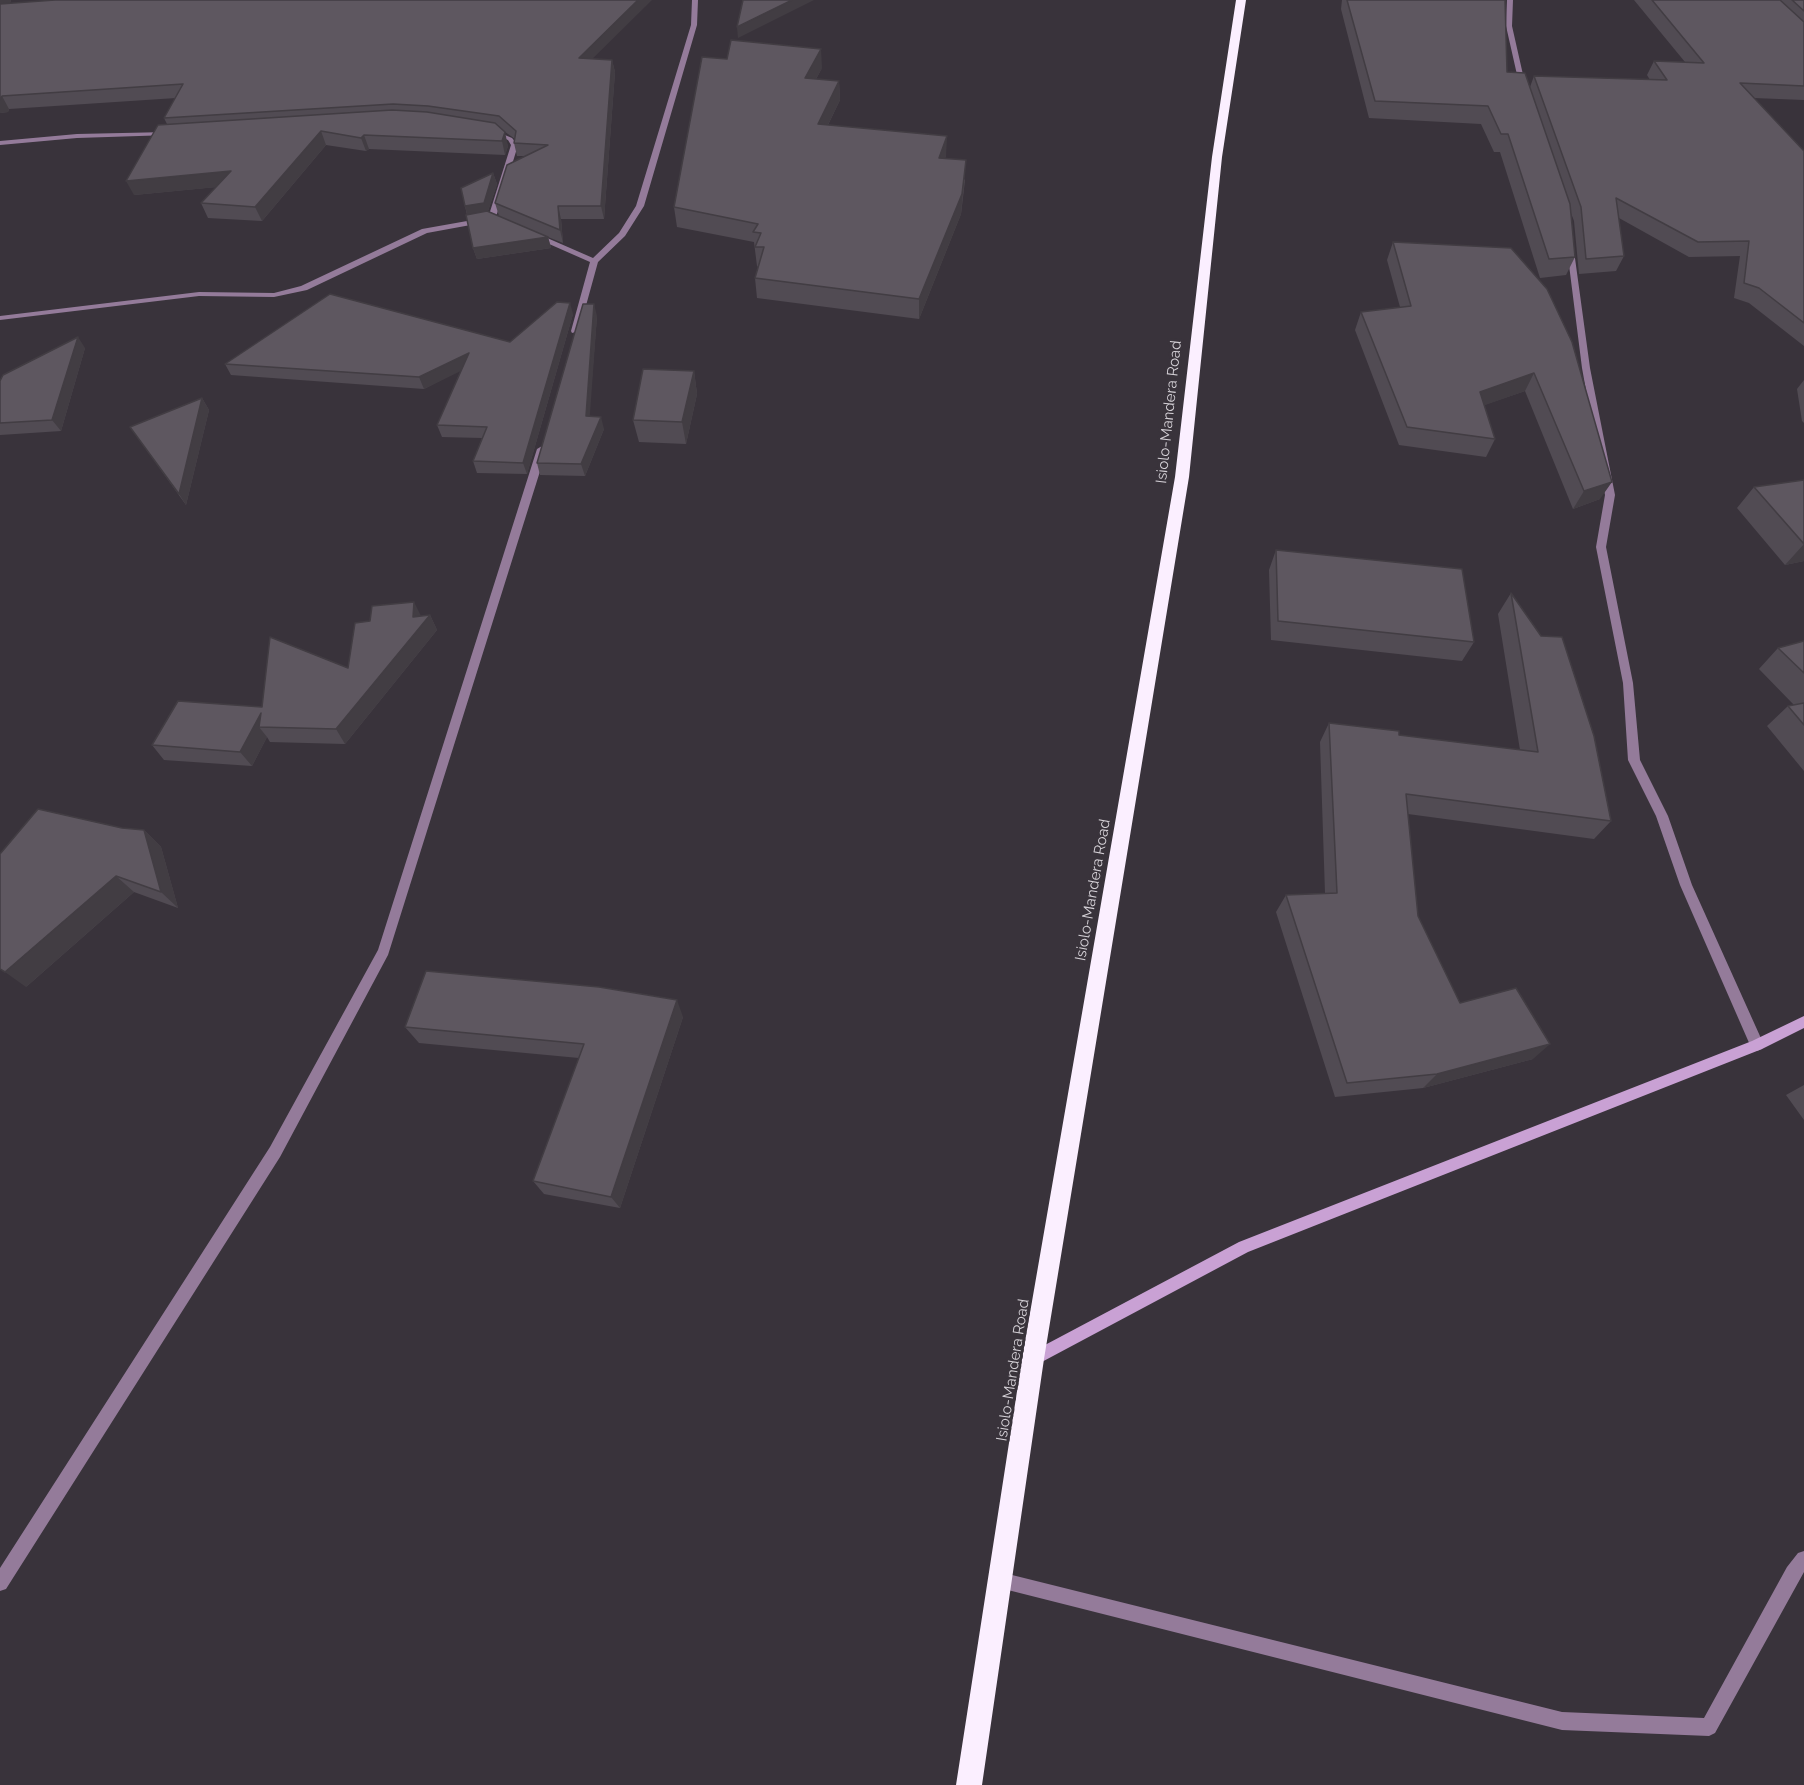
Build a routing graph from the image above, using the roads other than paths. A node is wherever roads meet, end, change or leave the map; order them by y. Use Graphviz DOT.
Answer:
graph roads {
  1 [pos="695,0"];
  2 [pos="1241,0"];
  3 [pos="1510,0"];
  4 [pos="1524,94"];
  5 [pos="480,130"];
  6 [pos="180,133"];
  7 [pos="0,143"];
  8 [pos="492,218"];
  9 [pos="513,227"];
  10 [pos="523,231"];
  11 [pos="1569,243"];
  12 [pos="594,261"];
  13 [pos="0,318"];
  14 [pos="573,339"];
  15 [pos="545,440"];
  16 [pos="1804,1022"];
  17 [pos="1758,1045"];
  18 [pos="1033,1359"];
  19 [pos="1804,1559"];
  20 [pos="1000,1580"];
  21 [pos="0,1583"];
  22 [pos="969,1785"];
  1 -- 12 [label="street"];
  2 -- 18 [label="highway, Isiolo-Mandera Road"];
  3 -- 4 [label="street"];
  5 -- 8 [label="street"];
  6 -- 7 [label="street"];
  8 -- 9 [label="street"];
  8 -- 13 [label="street"];
  10 -- 12 [label="street"];
  11 -- 17 [label="street"];
  12 -- 14 [label="street"];
  15 -- 21 [label="street"];
  16 -- 17 [label="street"];
  17 -- 18 [label="street"];
  18 -- 20 [label="highway, Isiolo-Mandera Road"];
  19 -- 20 [label="street"];
  20 -- 22 [label="highway, Isiolo-Mandera Road"];
}
